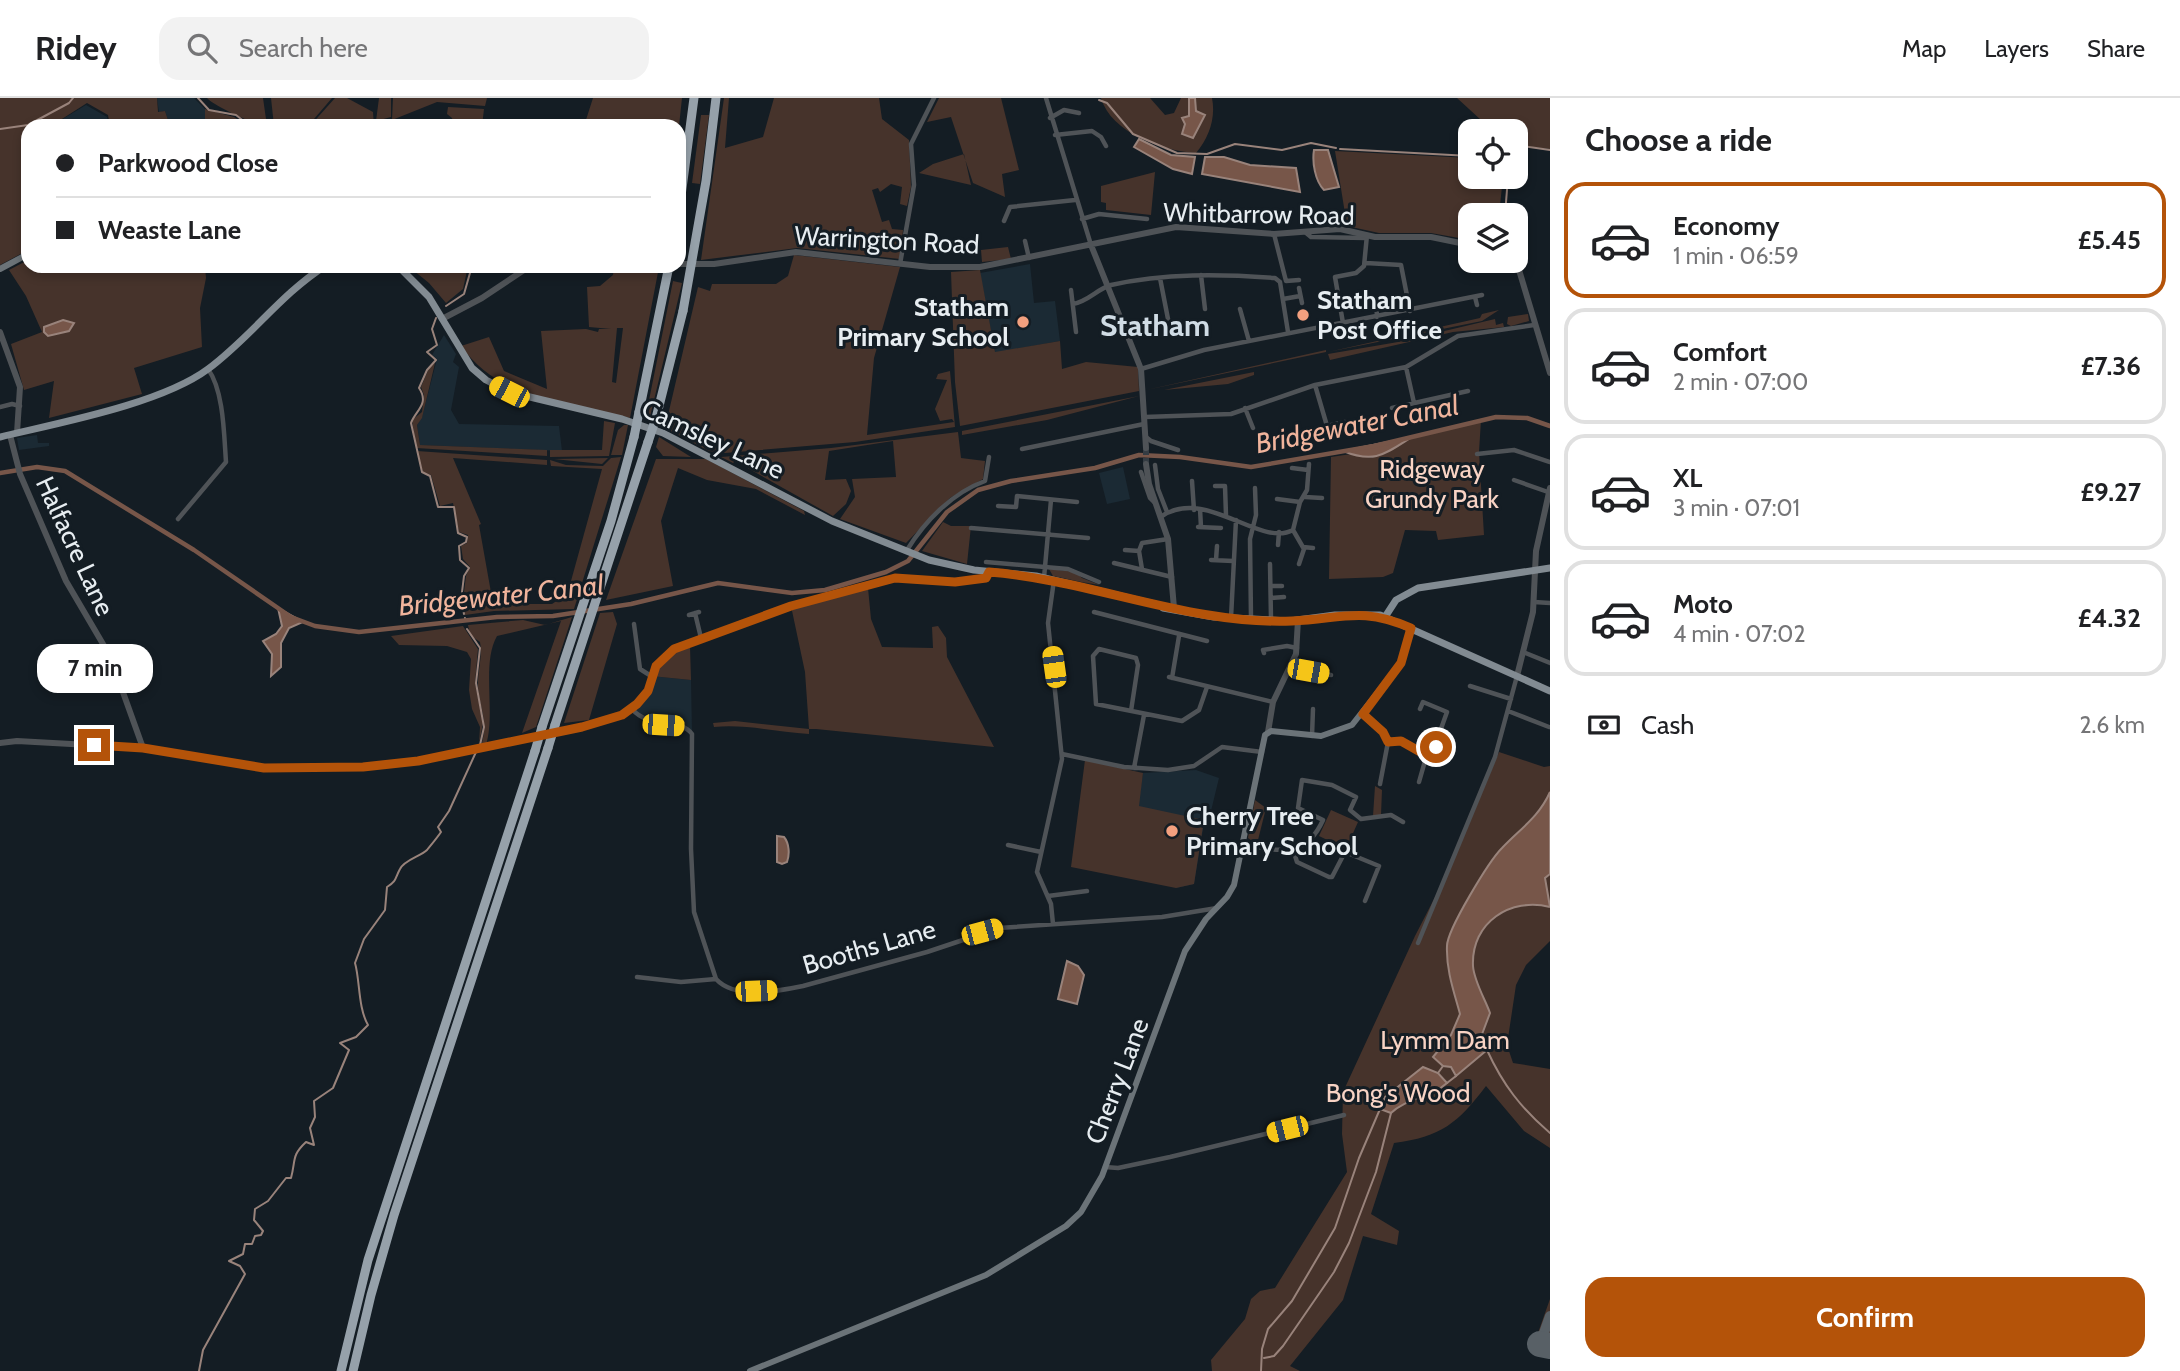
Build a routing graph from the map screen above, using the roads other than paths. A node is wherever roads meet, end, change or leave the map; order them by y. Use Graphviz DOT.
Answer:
graph roads {
  1 [pos="694,98"];
  2 [pos="716,98"];
  3 [pos="934,98"];
  4 [pos="1046,98"];
  5 [pos="1079,113"];
  6 [pos="1050,118"];
  7 [pos="1055,135"];
  8 [pos="1105,146"];
  9 [pos="686,158"];
  10 [pos="1075,201"];
  11 [pos="1082,219"];
  12 [pos="1147,219"];
  13 [pos="1003,221"];
  14 [pos="1275,234"];
  15 [pos="1367,237"];
  16 [pos="1025,242"];
  17 [pos="1458,243"];
  18 [pos="1091,245"];
  19 [pos="21,258"];
  20 [pos="1029,259"];
  21 [pos="1366,262"];
  22 [pos="686,264"];
  23 [pos="900,264"];
  24 [pos="0,269"];
  25 [pos="317,273"];
  26 [pos="406,273"];
  27 [pos="520,273"];
  28 [pos="668,273"];
  29 [pos="1520,273"];
  30 [pos="1201,275"];
  31 [pos="1160,278"];
  32 [pos="1298,280"];
  33 [pos="1109,286"];
  34 [pos="1298,288"];
  35 [pos="1071,290"];
  36 [pos="1482,295"];
  37 [pos="1300,296"];
  38 [pos="1387,297"];
  39 [pos="1475,297"];
  40 [pos="1283,299"];
  41 [pos="1301,303"];
  42 [pos="1073,304"];
  43 [pos="1477,305"];
  44 [pos="1205,309"];
  45 [pos="1240,309"];
  46 [pos="1410,311"];
  47 [pos="1377,317"];
  48 [pos="442,319"];
  49 [pos="1168,319"];
  50 [pos="1343,323"];
  51 [pos="1534,325"];
  52 [pos="1076,331"];
  53 [pos="0,332"];
  54 [pos="1288,332"];
  55 [pos="1249,341"];
  56 [pos="1550,344"];
  57 [pos="1540,345"];
  58 [pos="1406,367"];
  59 [pos="208,369"];
  60 [pos="1141,369"];
  61 [pos="1550,373"];
  62 [pos="1315,385"];
  63 [pos="1468,391"];
  64 [pos="1413,403"];
  65 [pos="21,406"];
  66 [pos="0,407"];
  67 [pos="1245,408"];
  68 [pos="1392,408"];
  69 [pos="1145,420"];
  70 [pos="1345,422"];
  71 [pos="1253,428"];
  72 [pos="14,434"];
  73 [pos="1146,436"];
  74 [pos="0,438"];
  75 [pos="1146,448"];
  76 [pos="1020,449"];
  77 [pos="1178,450"];
  78 [pos="1477,454"];
  79 [pos="989,457"];
  80 [pos="1550,463"];
  81 [pos="1146,464"];
  82 [pos="1155,465"];
  83 [pos="1292,468"];
  84 [pos="1141,472"];
  85 [pos="1514,480"];
  86 [pos="1192,481"];
  87 [pos="1215,486"];
  88 [pos="1255,488"];
  89 [pos="1549,490"];
  90 [pos="1305,498"];
  91 [pos="1322,498"];
  92 [pos="1277,499"];
  93 [pos="1051,500"];
  94 [pos="1077,502"];
  95 [pos="1300,502"];
  96 [pos="1156,504"];
  97 [pos="998,506"];
  98 [pos="1197,510"];
  99 [pos="1165,514"];
  100 [pos="1226,515"];
  101 [pos="178,519"];
  102 [pos="1236,520"];
  103 [pos="971,528"];
  104 [pos="1221,528"];
  105 [pos="1251,528"];
  106 [pos="1293,530"];
  107 [pos="1279,532"];
  108 [pos="1048,534"];
  109 [pos="1088,538"];
  110 [pos="1168,539"];
  111 [pos="1278,545"];
  112 [pos="1217,546"];
  113 [pos="1303,547"];
  114 [pos="1313,548"];
  115 [pos="1125,550"];
  116 [pos="1139,551"];
  117 [pos="911,552"];
  118 [pos="1233,561"];
  119 [pos="986,562"];
  120 [pos="1114,563"];
  121 [pos="1270,564"];
  122 [pos="1299,564"];
  123 [pos="1045,566"];
  124 [pos="1550,568"];
  125 [pos="1142,569"];
  126 [pos="1534,569"];
  127 [pos="989,572"];
  128 [pos="1172,577"];
  129 [pos="1044,578"];
  130 [pos="1054,580"];
  131 [pos="1099,582"];
  132 [pos="1271,586"];
  133 [pos="1282,586"];
  134 [pos="1284,597"];
  135 [pos="1271,598"];
  136 [pos="1534,602"];
  137 [pos="1550,603"];
  138 [pos="1170,608"];
  139 [pos="1094,612"];
  140 [pos="694,613"];
  141 [pos="1385,617"];
  142 [pos="1231,618"];
  143 [pos="1251,619"];
  144 [pos="1271,620"];
  145 [pos="1298,620"];
  146 [pos="634,624"];
  147 [pos="1411,628"];
  148 [pos="1179,636"];
  149 [pos="701,638"];
  150 [pos="1207,641"];
  151 [pos="1297,648"];
  152 [pos="1523,652"];
  153 [pos="1264,653"];
  154 [pos="1292,663"];
  155 [pos="1550,663"];
  156 [pos="1331,675"];
  157 [pos="651,676"];
  158 [pos="1517,676"];
  159 [pos="1207,687"];
  160 [pos="1470,687"];
  161 [pos="1550,691"];
  162 [pos="1511,699"];
  163 [pos="1273,702"];
  164 [pos="632,709"];
  165 [pos="1313,709"];
  166 [pos="1420,709"];
  167 [pos="1131,711"];
  168 [pos="1508,711"];
  169 [pos="1363,714"];
  170 [pos="1144,715"];
  171 [pos="1549,727"];
  172 [pos="1268,732"];
  173 [pos="1312,736"];
  174 [pos="1388,742"];
  175 [pos="0,743"];
  176 [pos="143,748"];
  177 [pos="1262,752"];
  178 [pos="1062,754"];
  179 [pos="1427,754"];
  180 [pos="1134,768"];
  181 [pos="1419,782"];
  182 [pos="1380,784"];
  183 [pos="1404,822"];
  184 [pos="1008,845"];
  185 [pos="1243,845"];
  186 [pos="1293,849"];
  187 [pos="1041,852"];
  188 [pos="1087,891"];
  189 [pos="1048,896"];
  190 [pos="1365,901"];
  191 [pos="1217,908"];
  192 [pos="1201,911"];
  193 [pos="1206,919"];
  194 [pos="1053,924"];
  195 [pos="1418,943"];
  196 [pos="637,977"];
  197 [pos="716,979"];
  198 [pos="1344,1115"];
  199 [pos="1105,1167"];
  200 [pos="341,1371"];
  201 [pos="353,1371"];
  202 [pos="751,1371"];
  1 -- 9 [label="highway"];
  2 -- 201 [label="highway, bridge"];
  3 -- 23 [label="street"];
  4 -- 6 [label="street"];
  5 -- 6 [label="street"];
  6 -- 7 [label="street"];
  7 -- 8 [label="street"];
  7 -- 10 [label="street"];
  10 -- 11 [label="street"];
  10 -- 13 [label="street"];
  11 -- 12 [label="street, Whitbarrow Road"];
  11 -- 18 [label="street"];
  14 -- 15 [label="street, Whitbarrow Road"];
  14 -- 18 [label="street, Whitbarrow Road"];
  14 -- 32 [label="street"];
  15 -- 17 [label="street, Whitbarrow Road"];
  15 -- 21 [label="street"];
  16 -- 20 [label="street"];
  18 -- 20 [label="street, Warrington Road"];
  18 -- 33 [label="street"];
  19 -- 24 [label="main road"];
  20 -- 23 [label="street, Warrington Road"];
  21 -- 46 [label="street"];
  21 -- 50 [label="street"];
  22 -- 23 [label="street, Warrington Road"];
  25 -- 59 [label="main road"];
  26 -- 48 [label="main road, Camsley Lane"];
  27 -- 48 [label="street"];
  28 -- 200 [label="highway, bridge"];
  29 -- 51 [label="street"];
  30 -- 31 [label="street"];
  30 -- 40 [label="street"];
  30 -- 44 [label="street"];
  31 -- 33 [label="street"];
  31 -- 49 [label="street"];
  33 -- 42 [label="street"];
  33 -- 60 [label="street"];
  34 -- 37 [label="street"];
  35 -- 42 [label="street"];
  36 -- 39 [label="street"];
  37 -- 40 [label="street"];
  37 -- 41 [label="street"];
  38 -- 47 [label="street"];
  39 -- 43 [label="street"];
  39 -- 46 [label="street"];
  40 -- 54 [label="street"];
  42 -- 52 [label="street"];
  45 -- 55 [label="street"];
  46 -- 47 [label="street"];
  47 -- 50 [label="street"];
  48 -- 117 [label="main road, Camsley Lane"];
  50 -- 54 [label="street"];
  51 -- 57 [label="street"];
  51 -- 58 [label="street"];
  53 -- 65 [label="street"];
  54 -- 55 [label="street"];
  55 -- 60 [label="street"];
  56 -- 57 [label="street"];
  57 -- 61 [label="street"];
  58 -- 62 [label="street"];
  58 -- 64 [label="street"];
  59 -- 72 [label="main road"];
  59 -- 101 [label="street"];
  60 -- 69 [label="street"];
  62 -- 67 [label="street"];
  62 -- 70 [label="street"];
  63 -- 64 [label="street"];
  64 -- 68 [label="street"];
  65 -- 66 [label="street"];
  65 -- 72 [label="street"];
  67 -- 69 [label="street"];
  67 -- 71 [label="street"];
  69 -- 73 [label="street"];
  69 -- 76 [label="street"];
  72 -- 74 [label="main road"];
  72 -- 176 [label="street, Halfacre Lane"];
  73 -- 75 [label="street"];
  73 -- 77 [label="street"];
  78 -- 80 [label="street"];
  79 -- 117 [label="street"];
  81 -- 96 [label="street"];
  82 -- 99 [label="street"];
  83 -- 90 [label="street"];
  84 -- 96 [label="street"];
  85 -- 89 [label="street"];
  86 -- 98 [label="street"];
  87 -- 100 [label="street"];
  88 -- 105 [label="street"];
  89 -- 126 [label="street"];
  90 -- 91 [label="street"];
  90 -- 95 [label="street"];
  92 -- 95 [label="street"];
  93 -- 94 [label="street"];
  93 -- 97 [label="street"];
  93 -- 108 [label="street"];
  95 -- 106 [label="street"];
  96 -- 99 [label="street"];
  98 -- 99 [label="street"];
  98 -- 100 [label="street"];
  98 -- 104 [label="street"];
  99 -- 110 [label="street"];
  100 -- 102 [label="street"];
  102 -- 105 [label="street"];
  102 -- 118 [label="street"];
  103 -- 108 [label="street"];
  105 -- 107 [label="street"];
  105 -- 143 [label="street"];
  106 -- 107 [label="street"];
  106 -- 113 [label="street"];
  107 -- 111 [label="street"];
  108 -- 109 [label="street"];
  108 -- 123 [label="street"];
  110 -- 116 [label="street"];
  110 -- 128 [label="street"];
  112 -- 118 [label="street"];
  113 -- 114 [label="street"];
  113 -- 122 [label="street"];
  115 -- 116 [label="street"];
  116 -- 125 [label="street"];
  117 -- 127 [label="main road, Camsley Lane"];
  118 -- 142 [label="street"];
  119 -- 123 [label="street"];
  120 -- 125 [label="street"];
  121 -- 132 [label="street"];
  123 -- 129 [label="street"];
  123 -- 131 [label="street"];
  124 -- 126 [label="main road"];
  125 -- 128 [label="street"];
  126 -- 136 [label="street"];
  126 -- 141 [label="main road"];
  127 -- 129 [label="main road, Camsley Lane"];
  127 -- 149 [label="street"];
  128 -- 138 [label="street"];
  129 -- 130 [label="main road, Camsley Lane"];
  130 -- 138 [label="main road, Camsley Lane"];
  130 -- 178 [label="street"];
  132 -- 133 [label="street"];
  132 -- 135 [label="street"];
  134 -- 135 [label="street"];
  135 -- 144 [label="street"];
  136 -- 137 [label="street"];
  136 -- 152 [label="street"];
  138 -- 142 [label="main road, Camsley Lane"];
  139 -- 148 [label="street"];
  140 -- 149 [label="street"];
  141 -- 145 [label="main road, Camsley Lane"];
  141 -- 147 [label="main road"];
  142 -- 143 [label="main road, Camsley Lane"];
  143 -- 144 [label="main road, Camsley Lane"];
  144 -- 145 [label="main road, Camsley Lane"];
  145 -- 151 [label="street, Cherry Lane"];
  146 -- 157 [label="street"];
  147 -- 158 [label="main road"];
  147 -- 169 [label="main road"];
  148 -- 150 [label="street"];
  148 -- 159 [label="street"];
  149 -- 157 [label="street"];
  151 -- 153 [label="street"];
  151 -- 154 [label="street, Cherry Lane"];
  152 -- 155 [label="street"];
  152 -- 158 [label="street"];
  154 -- 156 [label="street"];
  154 -- 163 [label="street, Cherry Lane"];
  157 -- 164 [label="street"];
  158 -- 161 [label="main road"];
  158 -- 162 [label="street"];
  159 -- 163 [label="street"];
  159 -- 170 [label="street"];
  160 -- 162 [label="street"];
  162 -- 168 [label="street"];
  163 -- 172 [label="street, Cherry Lane"];
  164 -- 176 [label="street"];
  164 -- 197 [label="street"];
  165 -- 173 [label="street"];
  166 -- 179 [label="street"];
  167 -- 167 [label="street"];
  167 -- 170 [label="street"];
  168 -- 171 [label="street"];
  168 -- 195 [label="street"];
  169 -- 173 [label="main road"];
  169 -- 174 [label="street"];
  170 -- 180 [label="street"];
  172 -- 173 [label="main road"];
  172 -- 177 [label="main road, Cherry Lane"];
  174 -- 179 [label="street"];
  174 -- 182 [label="street"];
  175 -- 176 [label="street"];
  177 -- 180 [label="street"];
  177 -- 185 [label="main road, Cherry Lane"];
  178 -- 180 [label="street"];
  178 -- 187 [label="street"];
  179 -- 181 [label="street"];
  183 -- 186 [label="street"];
  184 -- 187 [label="street"];
  185 -- 186 [label="street"];
  185 -- 191 [label="main road, Cherry Lane"];
  186 -- 190 [label="street"];
  187 -- 189 [label="street"];
  188 -- 189 [label="street"];
  189 -- 194 [label="street"];
  191 -- 192 [label="street, Booths Lane"];
  191 -- 193 [label="main road, Cherry Lane"];
  192 -- 193 [label="street"];
  192 -- 194 [label="street, Booths Lane"];
  193 -- 199 [label="main road, Cherry Lane"];
  194 -- 197 [label="street, Booths Lane"];
  196 -- 197 [label="street, Booths Lane"];
  198 -- 199 [label="street"];
  199 -- 202 [label="main road, Cherry Lane"];
}
